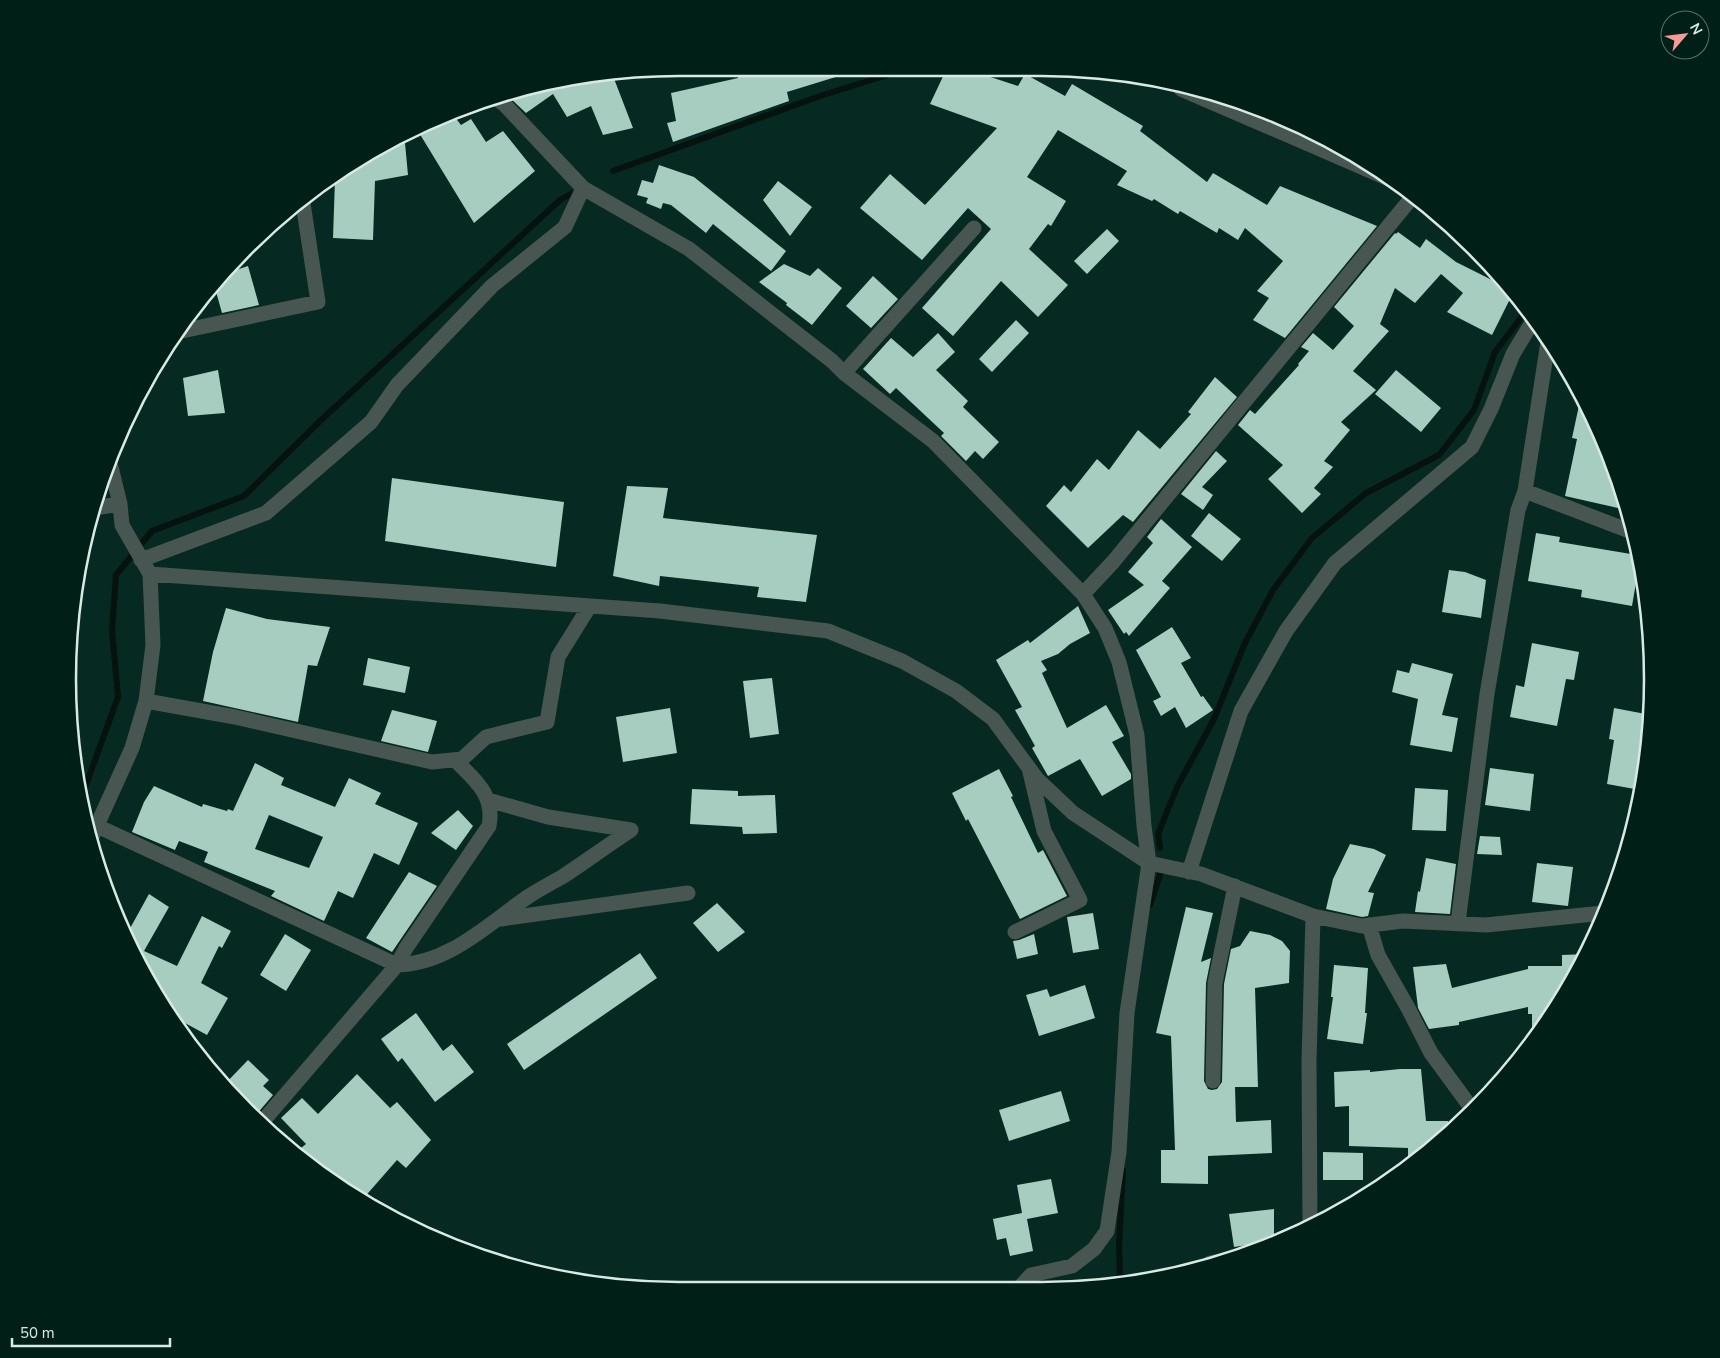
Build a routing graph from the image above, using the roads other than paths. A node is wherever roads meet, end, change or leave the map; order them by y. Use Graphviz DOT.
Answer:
graph roads {
  1 [pos="1205,99"];
  2 [pos="503,103"];
  3 [pos="1350,162"];
  4 [pos="583,188"];
  5 [pos="1409,202"];
  6 [pos="305,207"];
  7 [pos="974,228"];
  8 [pos="1530,327"];
  9 [pos="187,331"];
  10 [pos="1547,351"];
  11 [pos="844,373"];
  12 [pos="112,473"];
  13 [pos="1525,491"];
  14 [pos="120,504"];
  15 [pos="102,507"];
  16 [pos="1624,529"];
  17 [pos="141,560"];
  18 [pos="150,574"];
  19 [pos="1083,594"];
  20 [pos="589,607"];
  21 [pos="146,701"];
  22 [pos="456,760"];
  23 [pos="1029,768"];
  24 [pos="488,800"];
  25 [pos="97,826"];
  26 [pos="96,829"];
  27 [pos="1149,863"];
  28 [pos="1190,872"];
  29 [pos="1235,886"];
  30 [pos="688,893"];
  31 [pos="1596,914"];
  32 [pos="1312,916"];
  33 [pos="500,919"];
  34 [pos="1458,923"];
  35 [pos="1369,925"];
  36 [pos="1015,932"];
  37 [pos="397,965"];
  38 [pos="1213,1081"];
  39 [pos="1468,1104"];
  40 [pos="267,1118"];
  41 [pos="1310,1219"];
  42 [pos="1024,1282"];
  1 -- 3 [label="street"];
  2 -- 4 [label="street"];
  4 -- 11 [label="street"];
  4 -- 17 [label="street"];
  5 -- 19 [label="street"];
  6 -- 9 [label="street"];
  7 -- 11 [label="street"];
  8 -- 28 [label="street"];
  10 -- 13 [label="street"];
  11 -- 19 [label="street"];
  12 -- 14 [label="street"];
  13 -- 16 [label="street"];
  13 -- 34 [label="street"];
  14 -- 15 [label="street"];
  14 -- 17 [label="street"];
  17 -- 18 [label="street"];
  18 -- 20 [label="street"];
  18 -- 21 [label="street"];
  19 -- 27 [label="street"];
  20 -- 22 [label="street"];
  20 -- 23 [label="street"];
  21 -- 22 [label="street"];
  21 -- 25 [label="street"];
  22 -- 24 [label="street"];
  23 -- 27 [label="street"];
  23 -- 36 [label="street"];
  24 -- 33 [label="street"];
  24 -- 37 [label="street"];
  25 -- 26 [label="street"];
  25 -- 37 [label="street"];
  27 -- 28 [label="street"];
  27 -- 42 [label="street"];
  28 -- 29 [label="street"];
  29 -- 32 [label="street"];
  29 -- 38 [label="street"];
  30 -- 33 [label="street"];
  31 -- 34 [label="street"];
  32 -- 35 [label="street"];
  32 -- 41 [label="street"];
  33 -- 37 [label="street"];
  34 -- 35 [label="street"];
  35 -- 39 [label="street"];
  37 -- 40 [label="street"];
}
